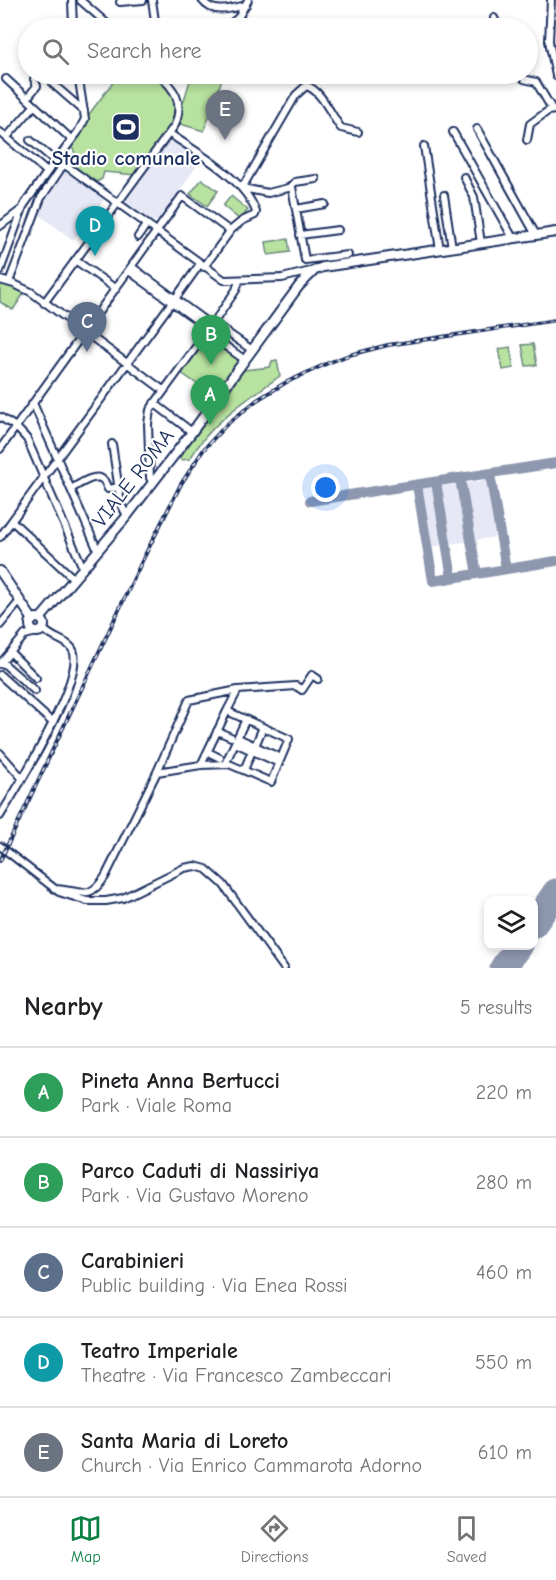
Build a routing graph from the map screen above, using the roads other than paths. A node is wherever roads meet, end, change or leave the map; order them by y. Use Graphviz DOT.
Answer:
graph roads {
  1 [pos="72,0"];
  2 [pos="80,0"];
  3 [pos="143,0"];
  4 [pos="152,0"];
  5 [pos="202,0"];
  6 [pos="552,1"];
  7 [pos="120,2"];
  8 [pos="247,3"];
  9 [pos="73,18"];
  10 [pos="101,18"];
  11 [pos="155,18"];
  12 [pos="238,18"];
  13 [pos="556,75"];
  14 [pos="6,80"];
  15 [pos="36,84"];
  16 [pos="53,84"];
  17 [pos="80,84"];
  18 [pos="169,84"];
  19 [pos="537,84"];
  20 [pos="27,98"];
  21 [pos="34,106"];
  22 [pos="554,110"];
  23 [pos="85,112"];
  24 [pos="477,129"];
  25 [pos="0,132"];
  26 [pos="358,132"];
  27 [pos="453,132"];
  28 [pos="170,134"];
  29 [pos="7,137"];
  30 [pos="30,140"];
  31 [pos="72,140"];
  32 [pos="527,140"];
  33 [pos="424,147"];
  34 [pos="59,161"];
  35 [pos="47,172"];
  36 [pos="464,177"];
  37 [pos="316,179"];
  38 [pos="291,186"];
  39 [pos="242,188"];
  40 [pos="444,195"];
  41 [pos="118,204"];
  42 [pos="326,204"];
  43 [pos="22,209"];
  44 [pos="296,209"];
  45 [pos="146,225"];
  46 [pos="0,226"];
  47 [pos="338,230"];
  48 [pos="230,231"];
  49 [pos="156,232"];
  50 [pos="556,232"];
  51 [pos="300,235"];
  52 [pos="536,235"];
  53 [pos="138,237"];
  54 [pos="513,238"];
  55 [pos="481,243"];
  56 [pos="452,248"];
  57 [pos="440,250"];
  58 [pos="348,255"];
  59 [pos="75,260"];
  60 [pos="202,265"];
  61 [pos="129,269"];
  62 [pos="315,270"];
  63 [pos="0,271"];
  64 [pos="287,277"];
  65 [pos="0,280"];
  66 [pos="239,280"];
  67 [pos="9,282"];
  68 [pos="300,285"];
  69 [pos="116,289"];
  70 [pos="174,300"];
  71 [pos="44,303"];
  72 [pos="211,327"];
  73 [pos="84,332"];
  74 [pos="252,350"];
  75 [pos="245,360"];
  76 [pos="127,364"];
  77 [pos="163,390"];
  78 [pos="33,403"];
  79 [pos="154,403"];
  80 [pos="0,417"];
  81 [pos="16,427"];
  82 [pos="192,432"];
  83 [pos="112,444"];
  84 [pos="0,449"];
  85 [pos="57,459"];
  86 [pos="43,479"];
  87 [pos="153,483"];
  88 [pos="119,487"];
  89 [pos="70,489"];
  90 [pos="127,516"];
  91 [pos="12,521"];
  92 [pos="0,537"];
  93 [pos="98,551"];
  94 [pos="83,568"];
  95 [pos="0,571"];
  96 [pos="74,579"];
  97 [pos="3,581"];
  98 [pos="20,601"];
  99 [pos="0,625"];
  100 [pos="40,627"];
  101 [pos="10,652"];
  102 [pos="1,663"];
  103 [pos="0,675"];
  104 [pos="36,678"];
  105 [pos="318,679"];
  106 [pos="238,690"];
  107 [pos="35,691"];
  108 [pos="227,711"];
  109 [pos="246,719"];
  110 [pos="52,722"];
  111 [pos="263,727"];
  112 [pos="217,731"];
  113 [pos="234,739"];
  114 [pos="254,748"];
  115 [pos="208,752"];
  116 [pos="0,753"];
  117 [pos="220,758"];
  118 [pos="280,760"];
  119 [pos="225,764"];
  120 [pos="201,765"];
  121 [pos="244,770"];
  122 [pos="155,775"];
  123 [pos="22,778"];
  124 [pos="0,816"];
  125 [pos="3,847"];
  126 [pos="55,889"];
  127 [pos="284,968"];
  1 -- 9 [label="street"];
  2 -- 10 [label="street"];
  3 -- 7 [label="street"];
  4 -- 11 [label="street"];
  5 -- 8 [label="street"];
  6 -- 13 [label="street"];
  8 -- 12 [label="street"];
  14 -- 20 [label="street"];
  15 -- 20 [label="street"];
  16 -- 23 [label="street"];
  17 -- 23 [label="street"];
  18 -- 28 [label="street"];
  19 -- 22 [label="street"];
  20 -- 21 [label="street"];
  21 -- 29 [label="street"];
  21 -- 31 [label="street"];
  22 -- 32 [label="street"];
  23 -- 31 [label="street"];
  24 -- 52 [label="street"];
  25 -- 29 [label="street"];
  26 -- 39 [label="street"];
  27 -- 54 [label="street"];
  28 -- 39 [label="street"];
  28 -- 41 [label="street"];
  29 -- 35 [label="street"];
  30 -- 34 [label="street"];
  31 -- 34 [label="street"];
  33 -- 57 [label="street"];
  34 -- 35 [label="street"];
  34 -- 41 [label="street"];
  34 -- 67 [label="street"];
  35 -- 43 [label="street"];
  36 -- 55 [label="street"];
  37 -- 38 [label="street"];
  38 -- 39 [label="street"];
  38 -- 44 [label="street"];
  39 -- 48 [label="street"];
  40 -- 56 [label="street"];
  41 -- 45 [label="street"];
  41 -- 59 [label="street"];
  42 -- 44 [label="street"];
  43 -- 46 [label="street"];
  43 -- 63 [label="street"];
  44 -- 51 [label="street"];
  45 -- 49 [label="street"];
  45 -- 53 [label="street"];
  47 -- 51 [label="street"];
  48 -- 49 [label="street"];
  48 -- 60 [label="street"];
  49 -- 60 [label="street"];
  49 -- 61 [label="street"];
  50 -- 52 [label="main road"];
  51 -- 58 [label="street"];
  52 -- 54 [label="main road"];
  54 -- 55 [label="main road"];
  55 -- 56 [label="main road"];
  56 -- 57 [label="main road"];
  57 -- 62 [label="main road"];
  59 -- 69 [label="street"];
  59 -- 71 [label="street"];
  60 -- 66 [label="street"];
  60 -- 70 [label="street"];
  61 -- 69 [label="street"];
  61 -- 70 [label="street"];
  62 -- 64 [label="street"];
  62 -- 68 [label="main road, VIALE ROMA"];
  64 -- 66 [label="street"];
  64 -- 68 [label="street"];
  65 -- 67 [label="street"];
  66 -- 72 [label="street"];
  67 -- 71 [label="street"];
  68 -- 74 [label="main road, VIALE ROMA"];
  69 -- 73 [label="street"];
  70 -- 72 [label="street"];
  70 -- 76 [label="street"];
  71 -- 73 [label="street"];
  72 -- 74 [label="street"];
  72 -- 75 [label="street"];
  72 -- 77 [label="street"];
  73 -- 76 [label="street"];
  73 -- 78 [label="street"];
  74 -- 75 [label="main road, VIALE ROMA"];
  75 -- 82 [label="main road, VIALE ROMA"];
  76 -- 77 [label="street"];
  76 -- 85 [label="street"];
  77 -- 79 [label="street"];
  78 -- 81 [label="street"];
  78 -- 85 [label="street"];
  79 -- 82 [label="street"];
  79 -- 87 [label="street"];
  80 -- 81 [label="street"];
  81 -- 84 [label="street"];
  81 -- 86 [label="street"];
  82 -- 87 [label="main road, VIALE ROMA"];
  83 -- 88 [label="street"];
  85 -- 86 [label="street"];
  85 -- 89 [label="street"];
  86 -- 91 [label="street"];
  86 -- 94 [label="street"];
  87 -- 90 [label="main road, VIALE ROMA"];
  88 -- 89 [label="street"];
  88 -- 90 [label="street"];
  89 -- 93 [label="street"];
  90 -- 93 [label="main road, VIALE ROMA"];
  91 -- 92 [label="street"];
  91 -- 96 [label="street"];
  93 -- 94 [label="main road, VIALE ROMA"];
  94 -- 96 [label="main road, VIALE ROMA"];
  95 -- 97 [label="main road"];
  96 -- 100 [label="main road, VIALE ROMA"];
  97 -- 98 [label="main road"];
  98 -- 99 [label="street"];
  98 -- 100 [label="main road"];
  100 -- 101 [label="street, VIALE ROMA"];
  100 -- 110 [label="street"];
  101 -- 102 [label="street, VIALE ROMA"];
  101 -- 104 [label="street"];
  102 -- 107 [label="street"];
  103 -- 110 [label="street"];
  105 -- 106 [label="street"];
  106 -- 108 [label="street"];
  106 -- 122 [label="street"];
  108 -- 109 [label="street"];
  108 -- 112 [label="street"];
  109 -- 111 [label="street"];
  109 -- 113 [label="street"];
  110 -- 123 [label="street"];
  111 -- 114 [label="street"];
  111 -- 118 [label="street"];
  112 -- 113 [label="street"];
  112 -- 115 [label="street"];
  113 -- 114 [label="street"];
  113 -- 119 [label="street"];
  114 -- 118 [label="street"];
  114 -- 121 [label="street"];
  115 -- 117 [label="street"];
  115 -- 120 [label="street"];
  116 -- 123 [label="street"];
  118 -- 121 [label="street"];
  119 -- 120 [label="street"];
  119 -- 121 [label="street"];
  120 -- 122 [label="street"];
  122 -- 126 [label="street"];
  123 -- 124 [label="street"];
  125 -- 126 [label="street"];
  126 -- 127 [label="street"];
}
